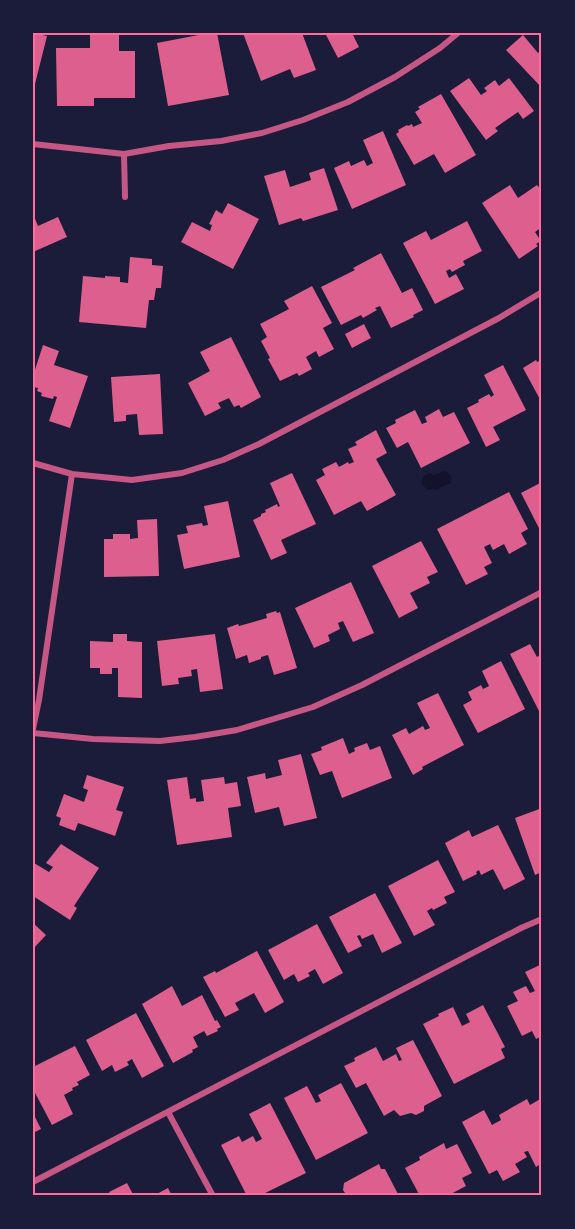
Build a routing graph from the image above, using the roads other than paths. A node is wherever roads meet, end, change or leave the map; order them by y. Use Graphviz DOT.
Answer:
graph roads {
  1 [pos="458,33"];
  2 [pos="33,144"];
  3 [pos="124,153"];
  4 [pos="125,197"];
  5 [pos="542,292"];
  6 [pos="33,463"];
  7 [pos="72,474"];
  8 [pos="542,592"];
  9 [pos="33,731"];
  10 [pos="542,919"];
  11 [pos="168,1112"];
  12 [pos="33,1182"];
  13 [pos="213,1196"];
  1 -- 3 [label="street"];
  2 -- 3 [label="street"];
  3 -- 4 [label="street"];
  5 -- 7 [label="street"];
  6 -- 7 [label="street"];
  7 -- 9 [label="street"];
  8 -- 9 [label="street"];
  10 -- 11 [label="street"];
  11 -- 12 [label="street"];
  11 -- 13 [label="street"];
}
